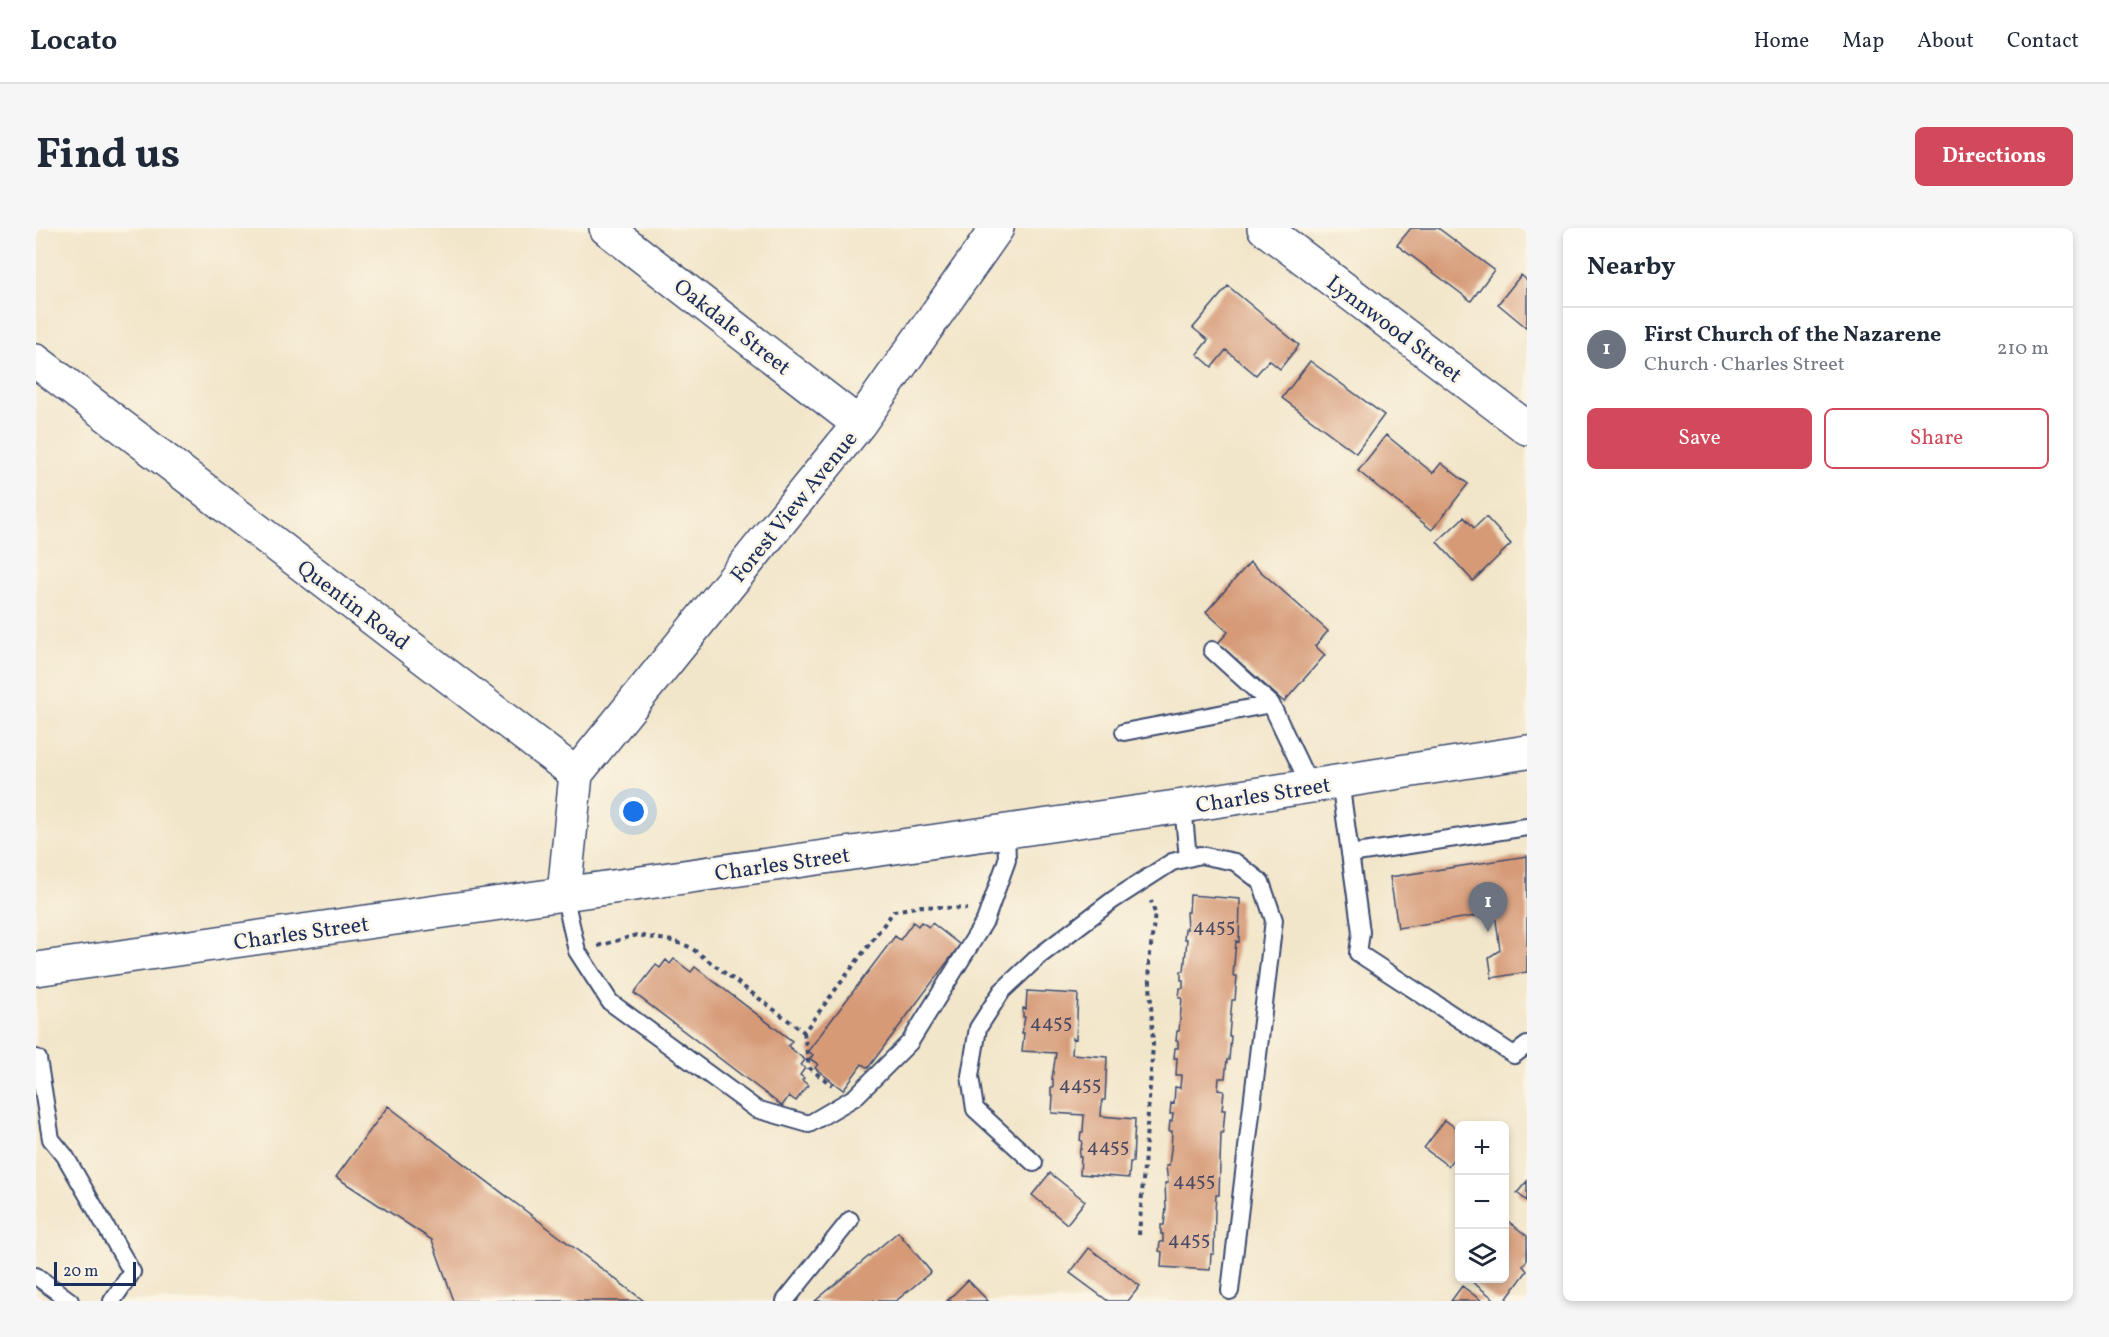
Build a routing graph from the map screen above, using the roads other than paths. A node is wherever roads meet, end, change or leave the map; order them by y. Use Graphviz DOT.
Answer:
graph roads {
  1 [pos="606,228"];
  2 [pos="997,228"];
  3 [pos="1264,228"];
  4 [pos="36,361"];
  5 [pos="859,424"];
  6 [pos="1527,428"];
  7 [pos="1212,650"];
  8 [pos="1271,704"];
  9 [pos="1124,732"];
  10 [pos="1527,752"];
  11 [pos="576,774"];
  12 [pos="1325,784"];
  13 [pos="1183,806"];
  14 [pos="1527,827"];
  15 [pos="1006,832"];
  16 [pos="1350,854"];
  17 [pos="1188,858"];
  18 [pos="564,894"];
  19 [pos="36,969"];
  20 [pos="1527,1044"];
  21 [pos="36,1058"];
  22 [pos="1034,1163"];
  23 [pos="850,1220"];
  24 [pos="36,1276"];
  25 [pos="1230,1291"];
  26 [pos="70,1301"];
  27 [pos="112,1301"];
  28 [pos="784,1301"];
  1 -- 5 [label="street, Oakdale Street"];
  2 -- 5 [label="street, Forest View Avenue"];
  3 -- 6 [label="street, Lynnwood Street"];
  4 -- 11 [label="street, Quentin Road"];
  5 -- 11 [label="street, Forest View Avenue"];
  7 -- 8 [label="lane"];
  8 -- 9 [label="lane"];
  8 -- 12 [label="lane"];
  10 -- 12 [label="street, Charles Street"];
  11 -- 18 [label="street"];
  12 -- 13 [label="street, Charles Street"];
  12 -- 16 [label="lane"];
  13 -- 15 [label="street, Charles Street"];
  13 -- 17 [label="lane"];
  14 -- 16 [label="lane"];
  15 -- 18 [label="street, Charles Street"];
  15 -- 18 [label="lane"];
  16 -- 20 [label="lane"];
  17 -- 22 [label="lane"];
  17 -- 25 [label="lane"];
  18 -- 19 [label="street, Charles Street"];
  21 -- 27 [label="lane"];
  23 -- 28 [label="lane"];
  24 -- 26 [label="lane"];
}
